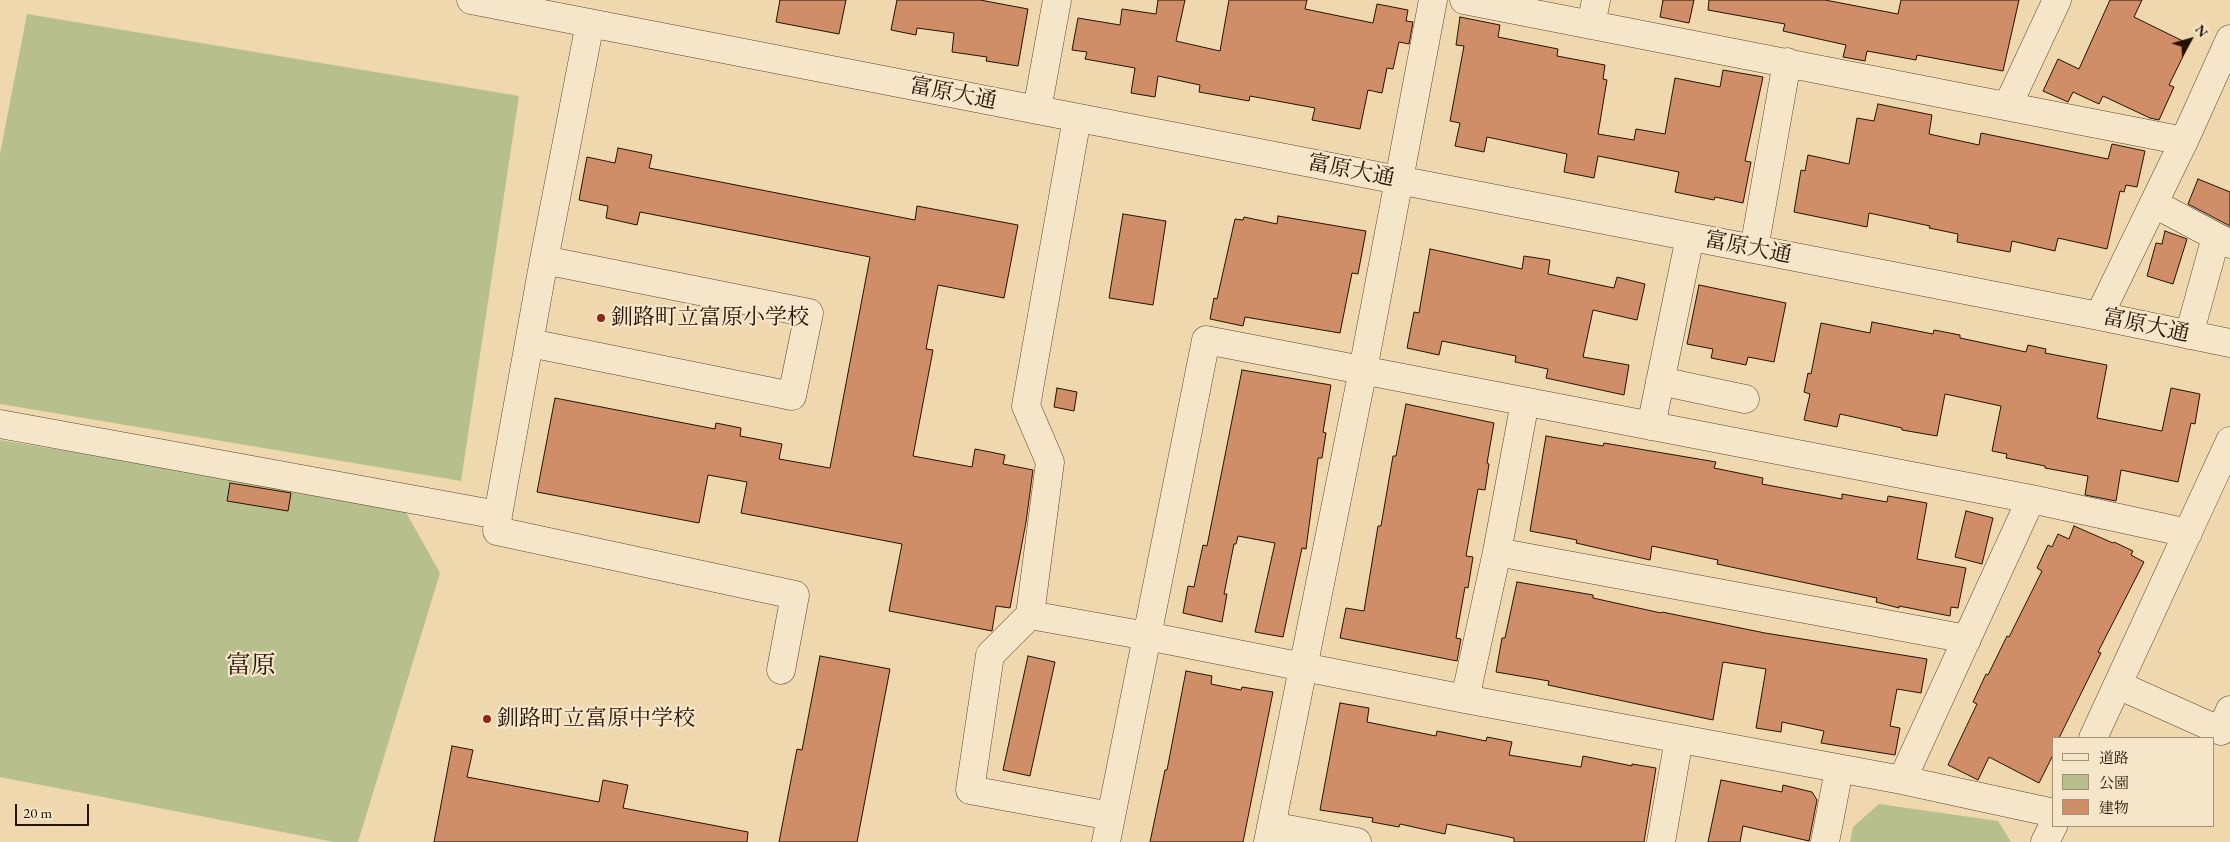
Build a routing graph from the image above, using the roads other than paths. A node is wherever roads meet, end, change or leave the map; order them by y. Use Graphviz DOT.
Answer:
graph roads {
  1 [pos="471,0"];
  2 [pos="1057,0"];
  3 [pos="1433,0"];
  4 [pos="1464,0"];
  5 [pos="2057,0"];
  6 [pos="503,3"];
  7 [pos="1594,13"];
  8 [pos="590,23"];
  9 [pos="2230,39"];
  10 [pos="1787,62"];
  11 [pos="2008,105"];
  12 [pos="1037,110"];
  13 [pos="1077,118"];
  14 [pos="2184,141"];
  15 [pos="1398,181"];
  16 [pos="2166,210"];
  17 [pos="1690,237"];
  18 [pos="2223,241"];
  19 [pos="1754,249"];
  20 [pos="544,260"];
  21 [pos="2099,316"];
  22 [pos="2189,335"];
  23 [pos="530,343"];
  24 [pos="2230,343"];
  25 [pos="1363,370"];
  26 [pos="1660,381"];
  27 [pos="1745,399"];
  28 [pos="1525,402"];
  29 [pos="0,424"];
  30 [pos="1651,426"];
  31 [pos="2230,441"];
  32 [pos="2031,499"];
  33 [pos="498,515"];
  34 [pos="2188,533"];
  35 [pos="1497,552"];
  36 [pos="1030,616"];
  37 [pos="1147,636"];
  38 [pos="1968,639"];
  39 [pos="1304,666"];
  40 [pos="781,670"];
  41 [pos="2118,685"];
  42 [pos="1465,699"];
  43 [pos="2230,710"];
  44 [pos="2093,737"];
  45 [pos="1679,739"];
  46 [pos="1839,770"];
  47 [pos="1902,780"];
  48 [pos="2052,813"];
  49 [pos="2052,827"];
  50 [pos="1108,829"];
  51 [pos="1269,834"];
  52 [pos="1357,842"];
  53 [pos="1661,842"];
  54 [pos="1825,842"];
  55 [pos="2045,842"];
  1 -- 6 [label="street, 富原大通"];
  2 -- 12 [label="street"];
  3 -- 15 [label="street"];
  4 -- 7 [label="street"];
  5 -- 11 [label="street"];
  6 -- 8 [label="street, 富原大通"];
  7 -- 10 [label="street"];
  8 -- 12 [label="street, 富原大通"];
  8 -- 20 [label="street"];
  9 -- 14 [label="street"];
  10 -- 11 [label="street"];
  10 -- 19 [label="street"];
  11 -- 14 [label="street"];
  12 -- 13 [label="street, 富原大通"];
  13 -- 15 [label="street, 富原大通"];
  13 -- 36 [label="street"];
  14 -- 21 [label="street"];
  15 -- 17 [label="street, 富原大通"];
  15 -- 25 [label="street"];
  16 -- 18 [label="street"];
  17 -- 19 [label="street, 富原大通"];
  17 -- 26 [label="street"];
  18 -- 22 [label="street"];
  19 -- 21 [label="street, 富原大通"];
  20 -- 23 [label="street"];
  20 -- 23 [label="street"];
  21 -- 22 [label="street, 富原大通"];
  22 -- 24 [label="street, 富原大通"];
  23 -- 33 [label="street"];
  25 -- 28 [label="street"];
  25 -- 37 [label="street"];
  25 -- 39 [label="street"];
  26 -- 27 [label="street"];
  26 -- 30 [label="street"];
  28 -- 30 [label="street"];
  28 -- 35 [label="street"];
  29 -- 33 [label="street"];
  30 -- 32 [label="street"];
  31 -- 34 [label="street"];
  32 -- 34 [label="street"];
  32 -- 38 [label="street"];
  33 -- 40 [label="street"];
  34 -- 41 [label="street"];
  35 -- 38 [label="street"];
  35 -- 42 [label="street"];
  36 -- 37 [label="street"];
  36 -- 50 [label="street"];
  37 -- 39 [label="street"];
  37 -- 50 [label="street"];
  38 -- 47 [label="street"];
  39 -- 42 [label="street"];
  39 -- 51 [label="street"];
  41 -- 43 [label="street"];
  41 -- 44 [label="street"];
  42 -- 45 [label="street"];
  45 -- 46 [label="street"];
  45 -- 53 [label="street"];
  46 -- 47 [label="street"];
  46 -- 54 [label="street"];
  47 -- 48 [label="street"];
  49 -- 55 [label="street"];
  51 -- 52 [label="street"];
}
